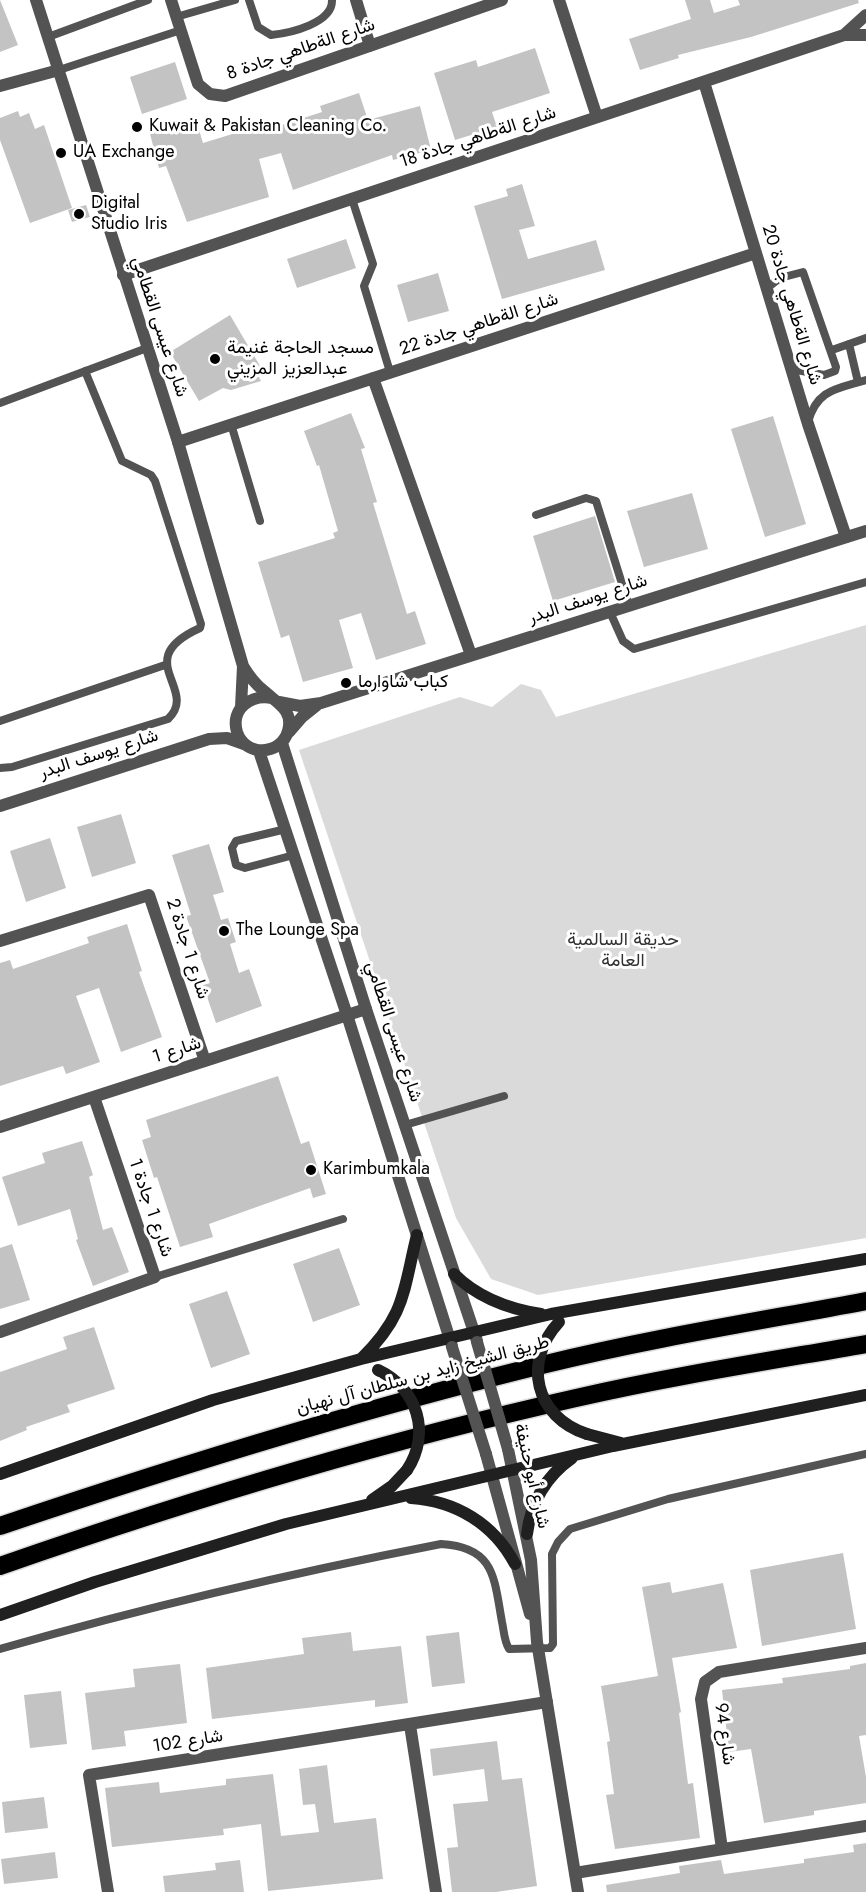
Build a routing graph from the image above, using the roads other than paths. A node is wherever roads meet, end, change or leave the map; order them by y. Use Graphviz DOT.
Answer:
graph roads {
  1 [pos="36,0"];
  2 [pos="148,0"];
  3 [pos="171,0"];
  4 [pos="235,0"];
  5 [pos="249,0"];
  6 [pos="332,0"];
  7 [pos="356,0"];
  8 [pos="502,0"];
  9 [pos="559,0"];
  10 [pos="866,15"];
  11 [pos="176,17"];
  12 [pos="181,30"];
  13 [pos="844,35"];
  14 [pos="866,35"];
  15 [pos="48,37"];
  16 [pos="370,46"];
  17 [pos="59,70"];
  18 [pos="704,82"];
  19 [pos="0,86"];
  20 [pos="597,117"];
  21 [pos="352,199"];
  22 [pos="756,253"];
  23 [pos="123,275"];
  24 [pos="767,288"];
  25 [pos="866,338"];
  26 [pos="849,344"];
  27 [pos="147,348"];
  28 [pos="832,350"];
  29 [pos="791,369"];
  30 [pos="85,371"];
  31 [pos="390,372"];
  32 [pos="373,378"];
  33 [pos="862,381"];
  34 [pos="0,404"];
  35 [pos="808,423"];
  36 [pos="231,424"];
  37 [pos="178,442"];
  38 [pos="536,515"];
  39 [pos="260,521"];
  40 [pos="866,531"];
  41 [pos="846,537"];
  42 [pos="866,582"];
  43 [pos="629,606"];
  44 [pos="610,612"];
  45 [pos="471,655"];
  46 [pos="165,665"];
  47 [pos="243,666"];
  48 [pos="276,700"];
  49 [pos="321,703"];
  50 [pos="239,711"];
  51 [pos="0,720"];
  52 [pos="209,739"];
  53 [pos="285,739"];
  54 [pos="244,744"];
  55 [pos="259,750"];
  56 [pos="0,768"];
  57 [pos="0,806"];
  58 [pos="286,829"];
  59 [pos="294,855"];
  60 [pos="0,941"];
  61 [pos="366,1009"];
  62 [pos="347,1015"];
  63 [pos="205,1061"];
  64 [pos="94,1096"];
  65 [pos="504,1096"];
  66 [pos="405,1125"];
  67 [pos="0,1127"];
  68 [pos="343,1219"];
  69 [pos="417,1235"];
  70 [pos="866,1259"];
  71 [pos="454,1274"];
  72 [pos="155,1277"];
  73 [pos="866,1301"];
  74 [pos="555,1318"];
  75 [pos="0,1332"];
  76 [pos="475,1337"];
  77 [pos="451,1342"];
  78 [pos="866,1344"];
  79 [pos="361,1359"];
  80 [pos="347,1364"];
  81 [pos="866,1395"];
  82 [pos="626,1443"];
  83 [pos="582,1453"];
  84 [pos="866,1454"];
  85 [pos="514,1469"];
  86 [pos="0,1473"];
  87 [pos="492,1474"];
  88 [pos="395,1499"];
  89 [pos="366,1504"];
  90 [pos="0,1526"];
  91 [pos="526,1534"];
  92 [pos="515,1564"];
  93 [pos="0,1566"];
  94 [pos="0,1615"];
  95 [pos="536,1632"];
  96 [pos="866,1648"];
  97 [pos="0,1649"];
  98 [pos="538,1650"];
  99 [pos="547,1702"];
  100 [pos="410,1725"];
  101 [pos="866,1826"];
  102 [pos="722,1849"];
  103 [pos="575,1873"];
  104 [pos="108,1892"];
  105 [pos="436,1892"];
  106 [pos="578,1892"];
  1 -- 15 [label="street, شارع عيسى القطامي"];
  2 -- 15 [label="lane"];
  3 -- 11 [label="street, شارع الةطاهي جادة 8"];
  4 -- 11 [label="lane"];
  5 -- 6 [label="lane"];
  7 -- 16 [label="street"];
  8 -- 16 [label="street, شارع الةطاهي جادة 8"];
  9 -- 20 [label="street"];
  10 -- 13 [label="street, شارع الةطاهي جادة 18"];
  11 -- 12 [label="street, شارع الةطاهي جادة 8"];
  12 -- 16 [label="street, شارع الةطاهي جادة 8"];
  12 -- 17 [label="lane"];
  13 -- 14 [label="street, شارع الةطاهي جادة 18"];
  13 -- 18 [label="street, شارع الةطاهي جادة 18"];
  15 -- 17 [label="street, شارع عيسى القطامي"];
  17 -- 19 [label="street"];
  17 -- 23 [label="street, شارع عيسى القطامي"];
  18 -- 20 [label="street, شارع الةطاهي جادة 18"];
  18 -- 22 [label="street, شارع الةطاهي جادة 20"];
  20 -- 21 [label="street, شارع الةطاهي جادة 18"];
  21 -- 23 [label="street, شارع الةطاهي جادة 18"];
  21 -- 31 [label="lane"];
  22 -- 24 [label="street, شارع الةطاهي جادة 20"];
  22 -- 31 [label="street, شارع الةطاهي جادة 22"];
  23 -- 27 [label="street, شارع عيسى القطامي"];
  24 -- 28 [label="lane"];
  24 -- 29 [label="street, شارع الةطاهي جادة 20"];
  25 -- 26 [label="lane"];
  26 -- 28 [label="lane"];
  26 -- 33 [label="lane"];
  27 -- 30 [label="lane"];
  27 -- 37 [label="street, شارع عيسى القطامي"];
  28 -- 29 [label="lane"];
  29 -- 35 [label="street, شارع الةطاهي جادة 20"];
  30 -- 34 [label="lane"];
  30 -- 46 [label="lane"];
  31 -- 32 [label="street, شارع الةطاهي جادة 22"];
  32 -- 36 [label="street, شارع الةطاهي جادة 22"];
  32 -- 45 [label="street"];
  33 -- 35 [label="lane"];
  35 -- 41 [label="street, شارع الةطاهي جادة 20"];
  36 -- 37 [label="street, شارع الةطاهي جادة 22"];
  36 -- 39 [label="lane"];
  37 -- 47 [label="street, شارع عيسى القطامي"];
  38 -- 43 [label="lane"];
  40 -- 41 [label="street, شارع يوسف البدر"];
  41 -- 43 [label="street, شارع يوسف البدر"];
  42 -- 44 [label="lane"];
  43 -- 44 [label="street, شارع يوسف البدر"];
  44 -- 45 [label="street, شارع يوسف البدر"];
  45 -- 49 [label="street, شارع يوسف البدر"];
  46 -- 51 [label="lane"];
  46 -- 56 [label="lane"];
  47 -- 48 [label="street, شارع عيسى القطامي"];
  47 -- 50 [label="street, شارع عيسى القطامي"];
  48 -- 49 [label="street, شارع يوسف البدر"];
  48 -- 50 [label="street"];
  48 -- 53 [label="street"];
  49 -- 53 [label="street, شارع يوسف البدر"];
  50 -- 52 [label="street, شارع يوسف البدر"];
  50 -- 54 [label="street"];
  52 -- 54 [label="street, شارع يوسف البدر"];
  52 -- 57 [label="street, شارع يوسف البدر"];
  53 -- 55 [label="street"];
  53 -- 61 [label="street, شارع عيسى القطامي"];
  54 -- 55 [label="street"];
  55 -- 58 [label="street"];
  58 -- 59 [label="street"];
  58 -- 59 [label="lane"];
  59 -- 62 [label="street"];
  60 -- 63 [label="street, شارع 1 جادة 2"];
  61 -- 62 [label="street, شارع 1"];
  61 -- 66 [label="street, شارع عيسى القطامي"];
  62 -- 63 [label="street, شارع 1"];
  62 -- 69 [label="street"];
  63 -- 64 [label="street, شارع 1"];
  64 -- 67 [label="street, شارع 1"];
  64 -- 72 [label="street, شارع 1 جادة 1"];
  65 -- 66 [label="lane"];
  66 -- 71 [label="street, شارع عيسى القطامي"];
  68 -- 72 [label="lane"];
  69 -- 77 [label="street"];
  69 -- 79 [label="main road"];
  70 -- 74 [label="main road"];
  71 -- 74 [label="main road"];
  71 -- 76 [label="street, شارع عيسى القطامي"];
  72 -- 75 [label="street, شارع 1 جادة 1"];
  73 -- 90 [label="highway, طريق الشيخ زايد بن سلطان آل نهيان"];
  74 -- 76 [label="main road"];
  74 -- 82 [label="main road, bridge"];
  76 -- 77 [label="main road"];
  76 -- 85 [label="street, شارع أبو حنيفة, bridge"];
  77 -- 79 [label="main road"];
  77 -- 87 [label="street, شارع أبو حنيفة, bridge"];
  78 -- 93 [label="highway"];
  79 -- 80 [label="main road"];
  80 -- 86 [label="main road"];
  80 -- 89 [label="main road, bridge"];
  81 -- 82 [label="main road"];
  82 -- 83 [label="main road"];
  83 -- 85 [label="main road"];
  83 -- 91 [label="main road"];
  84 -- 98 [label="lane"];
  85 -- 87 [label="main road"];
  85 -- 91 [label="street, شارع أبو حنيفة"];
  87 -- 88 [label="main road"];
  87 -- 92 [label="street, شارع أبو حنيفة"];
  88 -- 89 [label="main road"];
  88 -- 92 [label="main road"];
  89 -- 94 [label="main road"];
  91 -- 95 [label="street, شارع أبو حنيفة"];
  92 -- 95 [label="street, شارع أبو حنيفة"];
  95 -- 98 [label="street, شارع أبو حنيفة"];
  96 -- 102 [label="street, شارع 94"];
  97 -- 98 [label="lane"];
  98 -- 99 [label="street, شارع أبو حنيفة"];
  99 -- 100 [label="street, شارع 102"];
  99 -- 103 [label="street, شارع أبو حنيفة"];
  100 -- 104 [label="street, شارع 102"];
  100 -- 105 [label="street"];
  101 -- 102 [label="street"];
  102 -- 103 [label="street"];
  103 -- 106 [label="street, شارع أبو حنيفة"];
}
